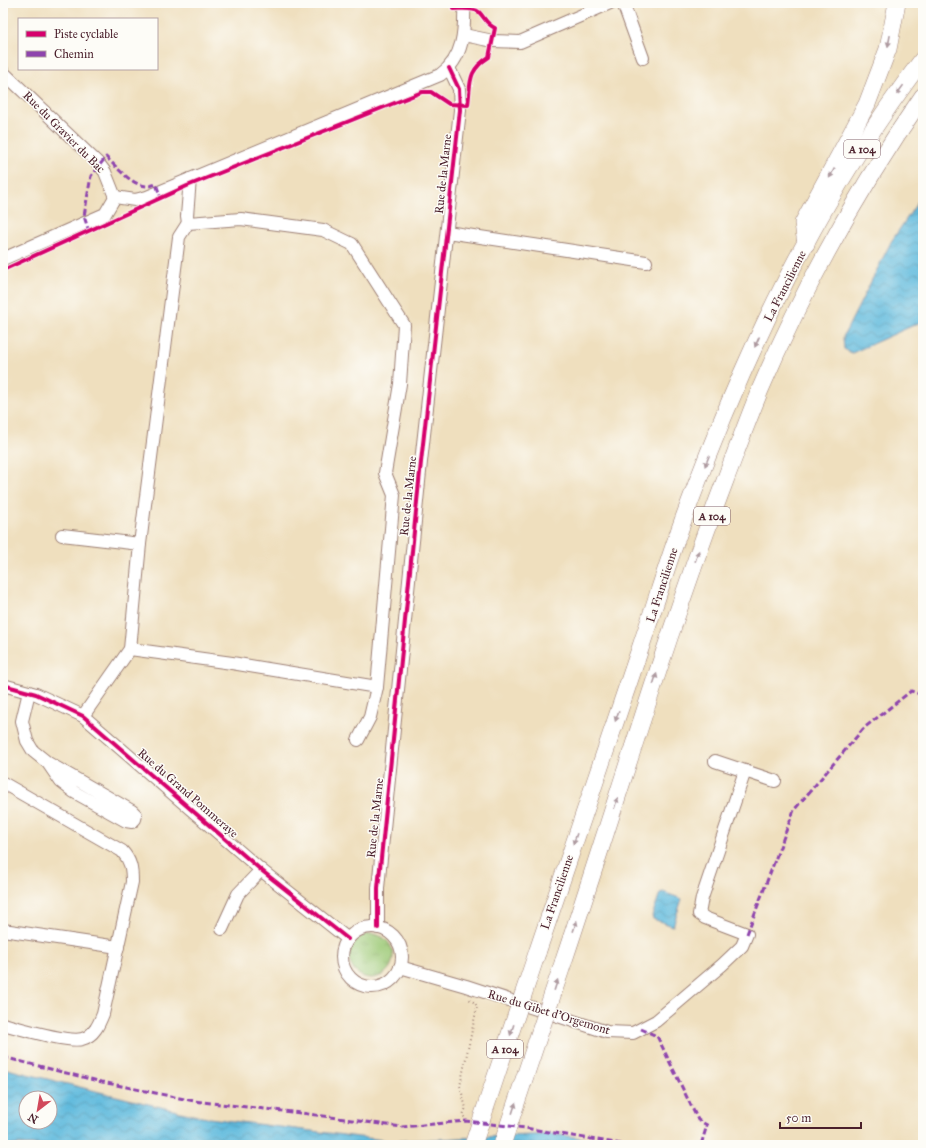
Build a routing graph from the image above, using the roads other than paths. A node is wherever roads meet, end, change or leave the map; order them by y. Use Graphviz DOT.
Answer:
graph roads {
  1 [pos="464,3"];
  2 [pos="610,3"];
  3 [pos="623,3"];
  4 [pos="897,3"];
  5 [pos="464,34"];
  6 [pos="643,58"];
  7 [pos="923,59"];
  8 [pos="449,68"];
  9 [pos="3,72"];
  10 [pos="923,96"];
  11 [pos="190,180"];
  12 [pos="115,197"];
  13 [pos="188,223"];
  14 [pos="447,232"];
  15 [pos="806,244"];
  16 [pos="3,259"];
  17 [pos="646,262"];
  18 [pos="62,535"];
  19 [pos="140,544"];
  20 [pos="130,649"];
  21 [pos="3,685"];
  22 [pos="377,687"];
  23 [pos="29,692"];
  24 [pos="84,716"];
  25 [pos="358,740"];
  26 [pos="715,761"];
  27 [pos="48,763"];
  28 [pos="745,771"];
  29 [pos="775,781"];
  30 [pos="3,783"];
  31 [pos="261,870"];
  32 [pos="378,928"];
  33 [pos="222,929"];
  34 [pos="3,930"];
  35 [pos="348,939"];
  36 [pos="118,947"];
  37 [pos="400,967"];
  38 [pos="3,1024"];
  39 [pos="473,1145"];
  40 [pos="502,1145"];
  1 -- 5 [label="street"];
  2 -- 5 [label="street"];
  3 -- 6 [label="street"];
  4 -- 15 [label="highway, one-way"];
  5 -- 8 [label="street"];
  7 -- 15 [label="highway, La Francilienne / A 104, one-way"];
  8 -- 11 [label="street"];
  8 -- 14 [label="street, Rue de la Marne"];
  9 -- 12 [label="street, Rue du Gravier du Bac"];
  40 -- 10 [label="highway, La Francilienne / A 104, one-way, bridge"];
  11 -- 12 [label="street"];
  11 -- 13 [label="street"];
  12 -- 16 [label="street"];
  13 -- 19 [label="street"];
  13 -- 22 [label="street"];
  14 -- 17 [label="street"];
  14 -- 32 [label="street, Rue de la Marne"];
  15 -- 39 [label="highway, La Francilienne / A 104, one-way, bridge"];
  18 -- 19 [label="street"];
  19 -- 20 [label="street"];
  20 -- 22 [label="street"];
  20 -- 24 [label="street"];
  21 -- 23 [label="street, Rue du Grand Pommeraye"];
  22 -- 25 [label="street"];
  23 -- 24 [label="street, Rue du Grand Pommeraye"];
  23 -- 27 [label="street"];
  24 -- 31 [label="street, Rue du Grand Pommeraye"];
  26 -- 28 [label="street"];
  27 -- 27 [label="street"];
  28 -- 29 [label="street"];
  28 -- 37 [label="street, Rue du Gibet d'Orgemont"];
  30 -- 36 [label="street"];
  31 -- 33 [label="street"];
  31 -- 35 [label="street, Rue du Grand Pommeraye"];
  32 -- 35 [label="street"];
  32 -- 37 [label="street"];
  34 -- 36 [label="street"];
  35 -- 37 [label="street"];
  36 -- 38 [label="street"];
}
